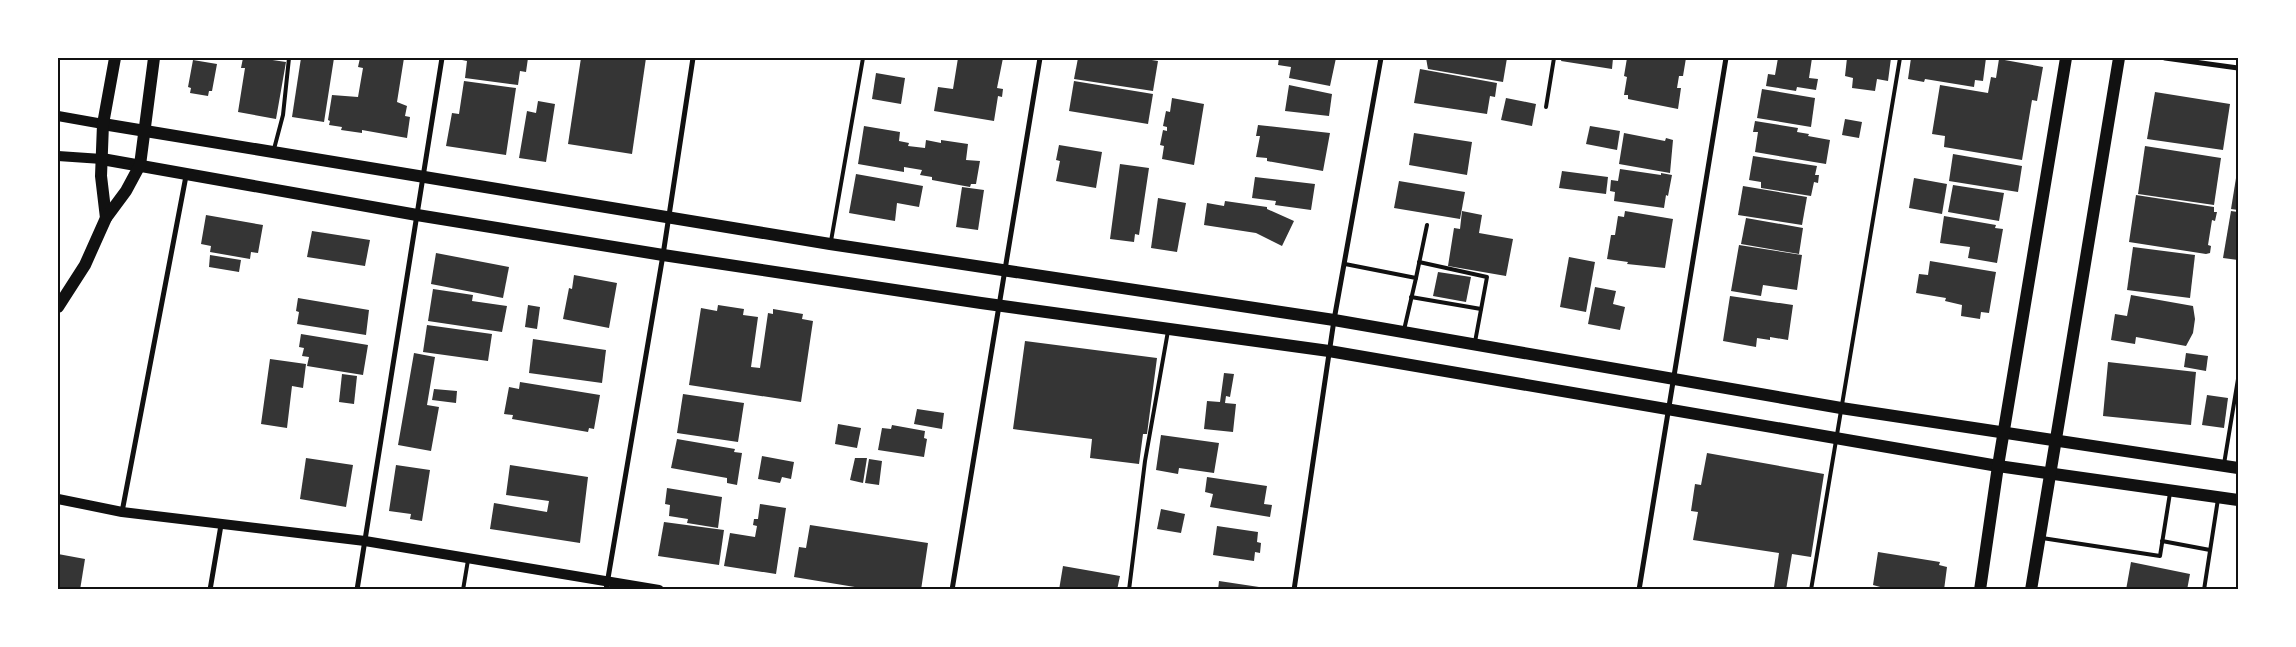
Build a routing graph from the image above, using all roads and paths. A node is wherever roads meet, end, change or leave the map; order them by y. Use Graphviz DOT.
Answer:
graph roads {
  1 [pos="115,58"];
  2 [pos="154,58"];
  3 [pos="290,58"];
  4 [pos="442,58"];
  5 [pos="693,58"];
  6 [pos="863,58"];
  7 [pos="1040,58"];
  8 [pos="1381,58"];
  9 [pos="1554,58"];
  10 [pos="1726,58"];
  11 [pos="1900,58"];
  12 [pos="2066,58"];
  13 [pos="2119,58"];
  14 [pos="2165,58"];
  15 [pos="2238,68"];
  16 [pos="1546,107"];
  17 [pos="58,116"];
  18 [pos="103,124"];
  19 [pos="144,131"];
  20 [pos="273,152"];
  21 [pos="58,156"];
  22 [pos="102,159"];
  23 [pos="140,165"];
  24 [pos="186,173"];
  25 [pos="424,177"];
  26 [pos="417,215"];
  27 [pos="667,216"];
  28 [pos="106,218"];
  29 [pos="1426,225"];
  30 [pos="830,244"];
  31 [pos="663,255"];
  32 [pos="1418,262"];
  33 [pos="1345,264"];
  34 [pos="1005,270"];
  35 [pos="1416,278"];
  36 [pos="1411,297"];
  37 [pos="1000,305"];
  38 [pos="58,307"];
  39 [pos="1481,309"];
  40 [pos="1334,320"];
  41 [pos="1169,329"];
  42 [pos="1404,332"];
  43 [pos="1474,345"];
  44 [pos="1329,351"];
  45 [pos="1672,379"];
  46 [pos="2238,379"];
  47 [pos="1841,408"];
  48 [pos="1667,410"];
  49 [pos="2004,434"];
  50 [pos="1836,439"];
  51 [pos="2055,442"];
  52 [pos="1998,466"];
  53 [pos="2224,466"];
  54 [pos="2238,468"];
  55 [pos="2052,473"];
  56 [pos="2171,490"];
  57 [pos="2218,497"];
  58 [pos="58,499"];
  59 [pos="2238,500"];
  60 [pos="122,512"];
  61 [pos="221,525"];
  62 [pos="2040,538"];
  63 [pos="365,541"];
  64 [pos="2162,541"];
  65 [pos="2210,550"];
  66 [pos="468,558"];
  67 [pos="606,585"];
  68 [pos="210,590"];
  69 [pos="357,590"];
  70 [pos="463,590"];
  71 [pos="659,590"];
  72 [pos="952,590"];
  73 [pos="1128,590"];
  74 [pos="1294,590"];
  75 [pos="1639,590"];
  76 [pos="1811,590"];
  77 [pos="1980,590"];
  78 [pos="2031,590"];
  79 [pos="2204,590"];
  1 -- 18 [label="main road"];
  2 -- 19 [label="main road"];
  3 -- 20 [label="lane"];
  4 -- 25 [label="street"];
  5 -- 27 [label="street"];
  6 -- 30 [label="lane"];
  7 -- 34 [label="street"];
  8 -- 33 [label="street"];
  9 -- 16 [label="lane"];
  10 -- 45 [label="street"];
  11 -- 47 [label="lane"];
  12 -- 49 [label="main road"];
  13 -- 51 [label="main road"];
  14 -- 15 [label="street"];
  17 -- 18 [label="main road"];
  18 -- 19 [label="main road"];
  18 -- 22 [label="main road"];
  19 -- 20 [label="main road"];
  19 -- 23 [label="main road"];
  20 -- 25 [label="main road"];
  21 -- 22 [label="main road"];
  22 -- 23 [label="main road"];
  22 -- 28 [label="main road"];
  23 -- 24 [label="main road"];
  23 -- 28 [label="main road"];
  24 -- 26 [label="main road"];
  24 -- 60 [label="street"];
  25 -- 26 [label="street"];
  25 -- 27 [label="main road"];
  26 -- 31 [label="main road"];
  26 -- 63 [label="street"];
  27 -- 30 [label="main road"];
  27 -- 31 [label="street"];
  28 -- 38 [label="main road"];
  29 -- 32 [label="lane"];
  30 -- 34 [label="main road"];
  31 -- 37 [label="main road"];
  31 -- 67 [label="street"];
  32 -- 35 [label="lane"];
  32 -- 39 [label="lane"];
  33 -- 35 [label="lane"];
  33 -- 40 [label="street"];
  34 -- 37 [label="street"];
  34 -- 40 [label="main road"];
  35 -- 36 [label="lane"];
  36 -- 39 [label="lane"];
  36 -- 42 [label="lane"];
  37 -- 41 [label="main road"];
  37 -- 72 [label="street"];
  39 -- 43 [label="lane"];
  40 -- 42 [label="main road"];
  40 -- 44 [label="street"];
  41 -- 44 [label="main road"];
  41 -- 73 [label="lane"];
  42 -- 43 [label="main road"];
  43 -- 45 [label="main road"];
  44 -- 48 [label="main road"];
  44 -- 74 [label="street"];
  45 -- 47 [label="main road"];
  45 -- 48 [label="street"];
  46 -- 53 [label="lane"];
  47 -- 49 [label="main road"];
  47 -- 50 [label="lane"];
  48 -- 50 [label="main road"];
  48 -- 75 [label="street"];
  49 -- 51 [label="main road"];
  49 -- 52 [label="main road"];
  50 -- 52 [label="main road"];
  50 -- 76 [label="lane"];
  51 -- 53 [label="main road"];
  51 -- 55 [label="main road"];
  52 -- 55 [label="main road"];
  52 -- 77 [label="main road"];
  53 -- 54 [label="main road"];
  55 -- 56 [label="main road"];
  55 -- 62 [label="main road"];
  56 -- 57 [label="main road"];
  56 -- 64 [label="lane"];
  57 -- 59 [label="main road"];
  57 -- 65 [label="lane"];
  58 -- 60 [label="main road"];
  60 -- 61 [label="main road"];
  61 -- 63 [label="main road"];
  61 -- 68 [label="street"];
  62 -- 64 [label="lane"];
  62 -- 78 [label="main road"];
  63 -- 66 [label="main road"];
  63 -- 69 [label="street"];
  64 -- 65 [label="lane"];
  65 -- 79 [label="lane"];
  66 -- 67 [label="main road"];
  66 -- 70 [label="lane"];
  67 -- 71 [label="main road"];
}
